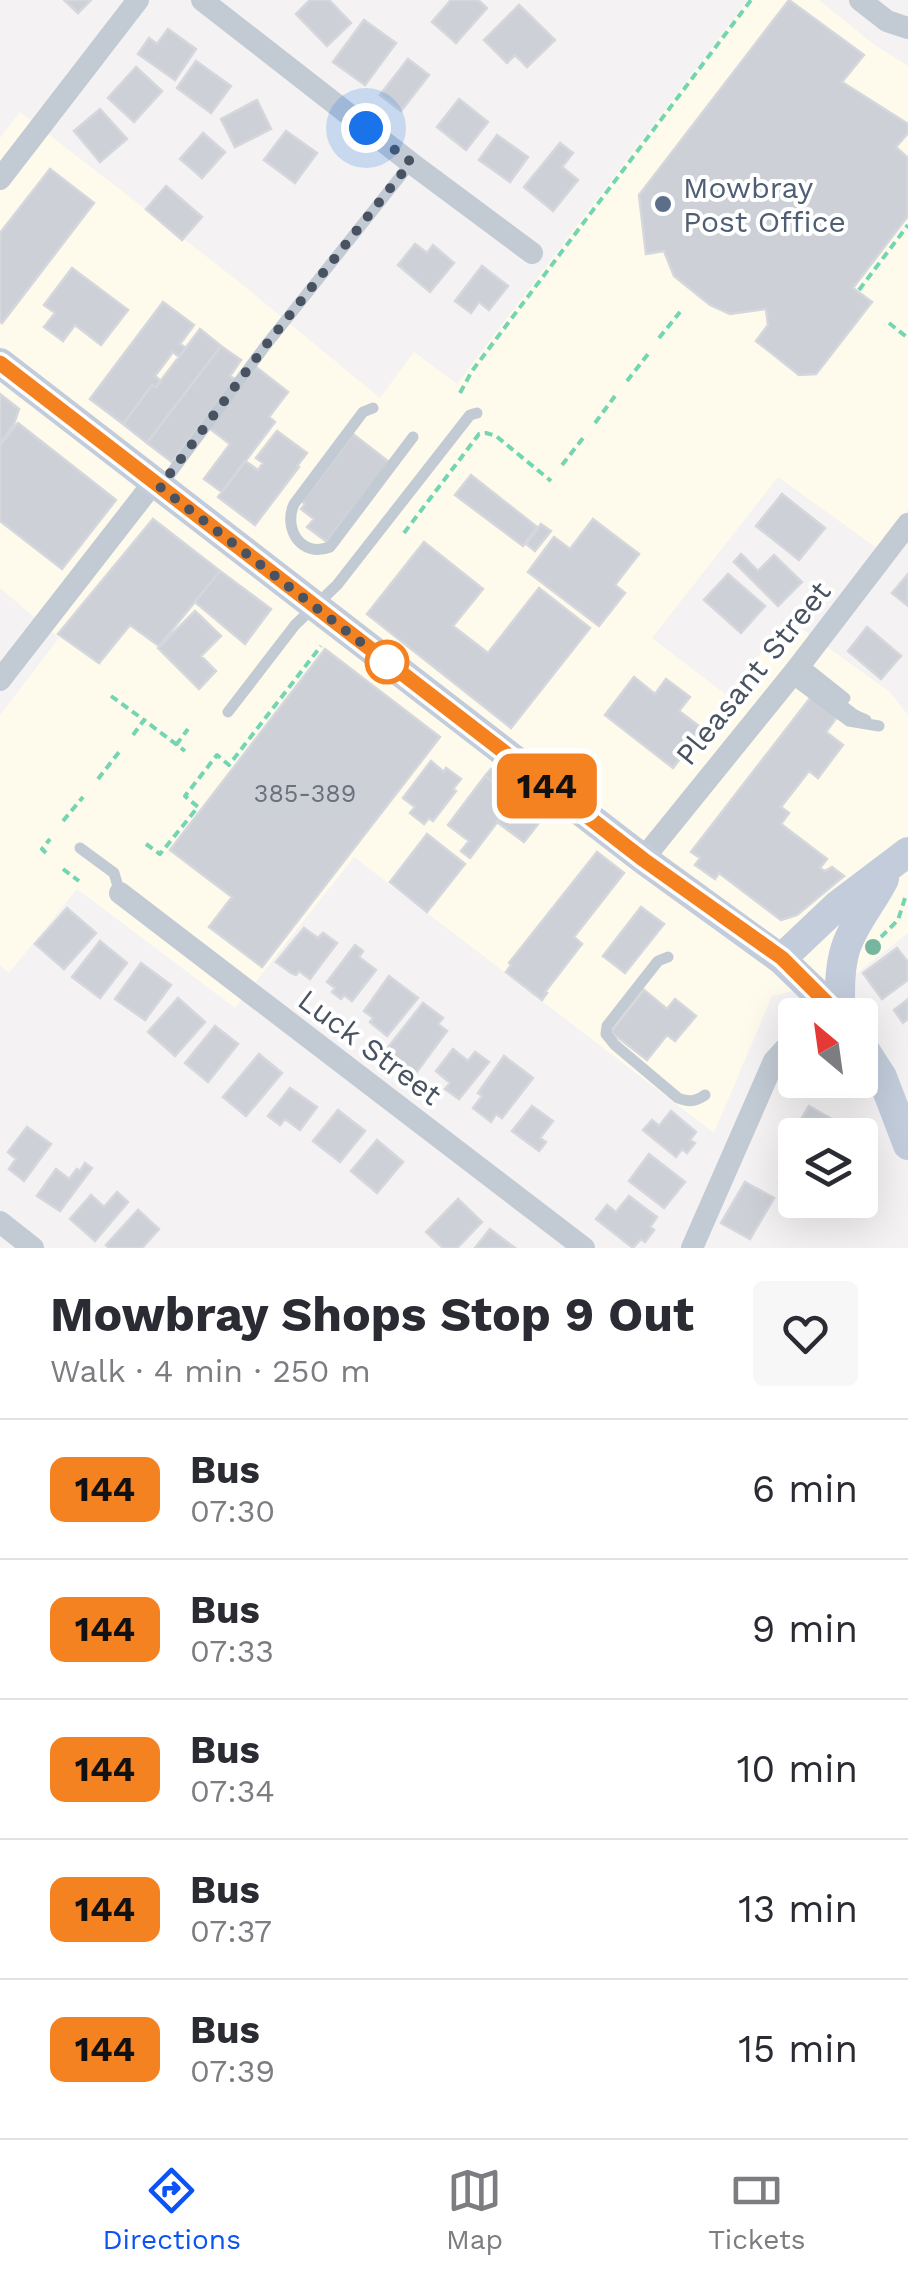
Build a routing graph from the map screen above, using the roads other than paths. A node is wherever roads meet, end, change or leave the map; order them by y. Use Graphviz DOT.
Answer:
graph roads {
  1 [pos="138,0"];
  2 [pos="202,0"];
  3 [pos="860,0"];
  4 [pos="908,28"];
  5 [pos="411,162"];
  6 [pos="0,178"];
  7 [pos="532,252"];
  8 [pos="0,363"];
  9 [pos="373,408"];
  10 [pos="478,413"];
  11 [pos="414,437"];
  12 [pos="157,485"];
  13 [pos="908,524"];
  14 [pos="314,606"];
  15 [pos="796,670"];
  16 [pos="0,680"];
  17 [pos="228,712"];
  18 [pos="80,848"];
  19 [pos="644,860"];
  20 [pos="899,860"];
  21 [pos="120,893"];
  22 [pos="668,957"];
  23 [pos="790,966"];
  24 [pos="823,998"];
  25 [pos="840,998"];
  26 [pos="778,1057"];
  27 [pos="878,1072"];
  28 [pos="878,1089"];
  29 [pos="705,1096"];
  30 [pos="894,1104"];
  31 [pos="908,1145"];
  32 [pos="0,1222"];
  33 [pos="32,1248"];
  34 [pos="584,1248"];
  35 [pos="692,1248"];
  1 -- 6 [label="street"];
  2 -- 5 [label="street"];
  3 -- 4 [label="street"];
  5 -- 7 [label="street"];
  5 -- 12 [label="lane"];
  8 -- 12 [label="main road"];
  9 -- 11 [label="lane"];
  10 -- 14 [label="lane"];
  12 -- 14 [label="main road"];
  12 -- 16 [label="street"];
  13 -- 15 [label="street, Pleasant Street"];
  14 -- 17 [label="lane"];
  14 -- 19 [label="main road"];
  15 -- 15 [label="lane"];
  15 -- 19 [label="street, Pleasant Street"];
  18 -- 21 [label="lane"];
  19 -- 23 [label="main road"];
  20 -- 23 [label="main road"];
  20 -- 25 [label="main road"];
  21 -- 34 [label="street, Luck Street"];
  22 -- 29 [label="lane"];
  23 -- 24 [label="main road"];
  26 -- 35 [label="street"];
  27 -- 30 [label="main road"];
  28 -- 30 [label="street"];
  30 -- 31 [label="main road"];
  32 -- 33 [label="street"];
}
